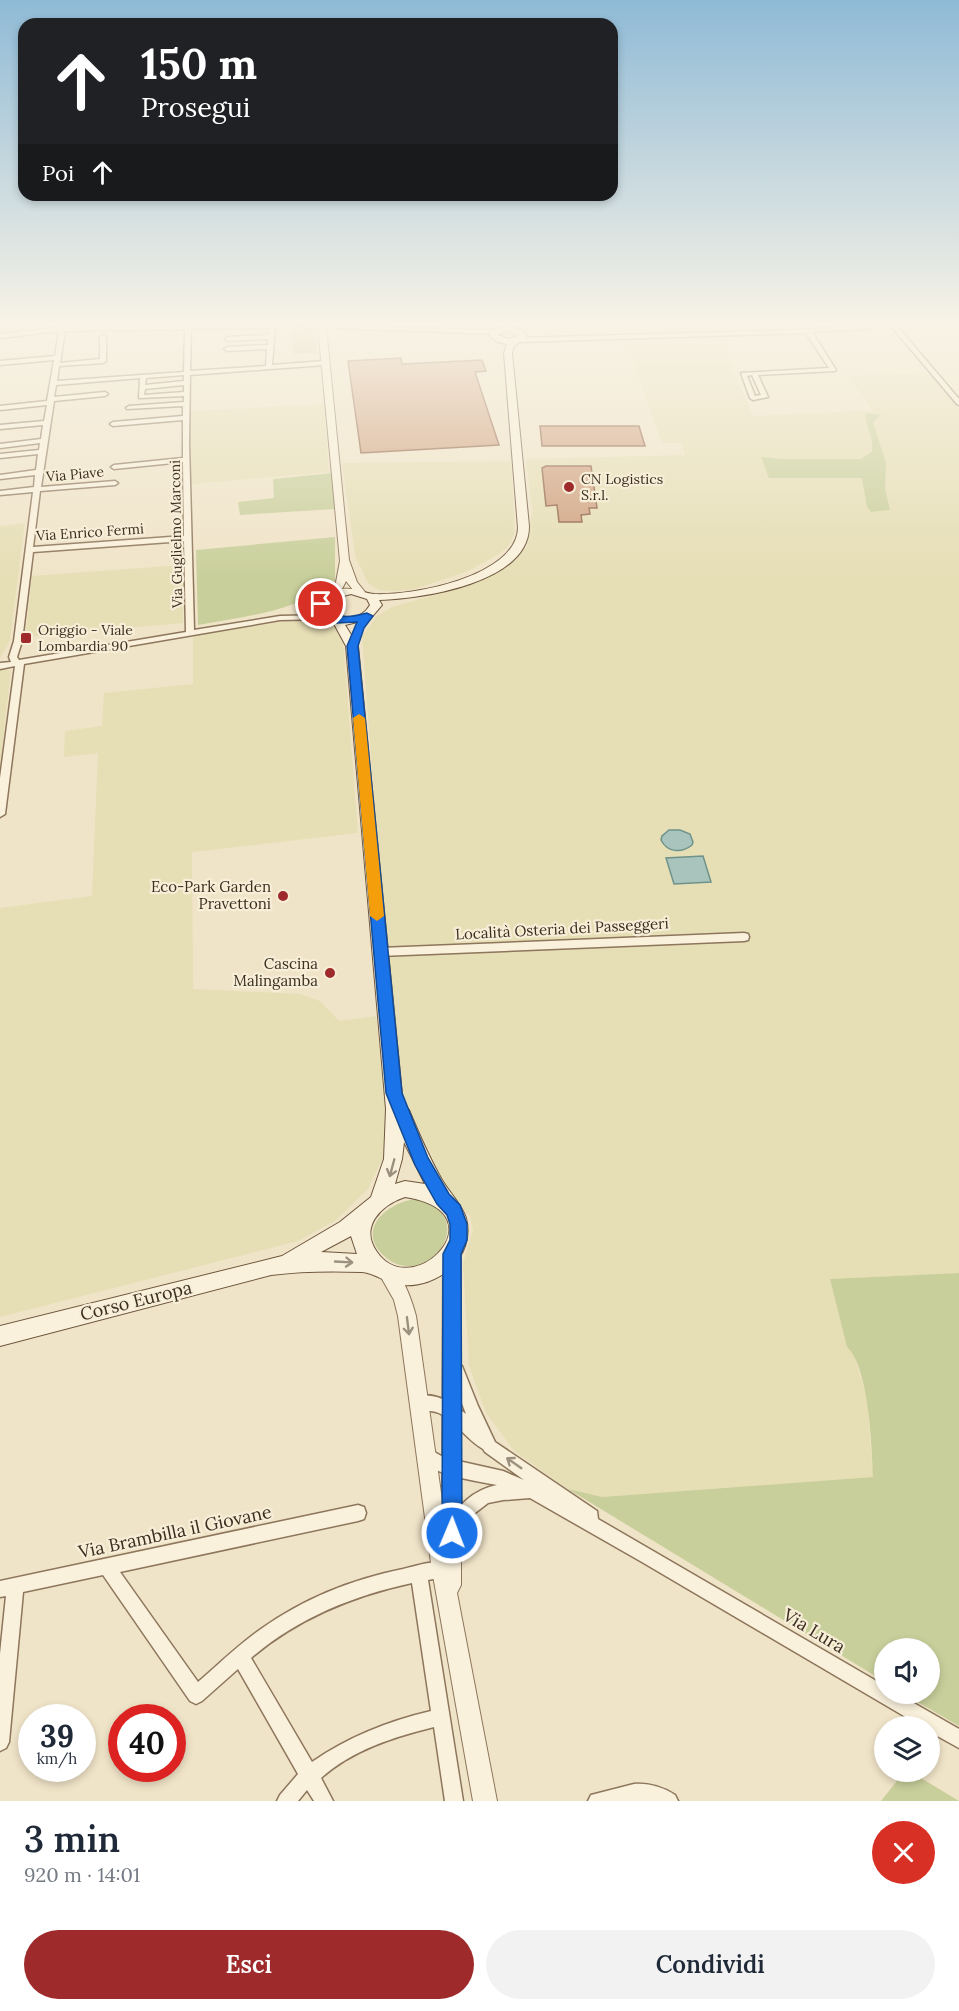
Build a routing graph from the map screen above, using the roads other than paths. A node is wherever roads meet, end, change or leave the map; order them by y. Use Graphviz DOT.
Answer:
graph roads {
  1 [pos="48,410"];
  2 [pos="187,410"];
  3 [pos="330,410"];
  4 [pos="513,410"];
  5 [pos="186,418"];
  6 [pos="46,423"];
  7 [pos="113,424"];
  8 [pos="0,427"];
  9 [pos="44,441"];
  10 [pos="0,446"];
  11 [pos="42,452"];
  12 [pos="0,456"];
  13 [pos="187,460"];
  14 [pos="114,467"];
  15 [pos="39,472"];
  16 [pos="0,477"];
  17 [pos="115,483"];
  18 [pos="37,489"];
  19 [pos="0,493"];
  20 [pos="189,538"];
  21 [pos="29,550"];
  22 [pos="344,560"];
  23 [pos="366,595"];
  24 [pos="329,596"];
  25 [pos="408,597"];
  26 [pos="370,614"];
  27 [pos="280,618"];
  28 [pos="332,618"];
  29 [pos="190,633"];
  30 [pos="352,646"];
  31 [pos="18,663"];
  32 [pos="0,666"];
  33 [pos="0,814"];
  34 [pos="744,937"];
  35 [pos="380,952"];
  36 [pos="394,1093"];
  37 [pos="443,1199"];
  38 [pos="374,1204"];
  39 [pos="452,1254"];
  40 [pos="272,1266"];
  41 [pos="381,1268"];
  42 [pos="0,1336"];
  43 [pos="453,1360"];
  44 [pos="418,1403"];
  45 [pos="453,1414"];
  46 [pos="489,1447"];
  47 [pos="424,1454"];
  48 [pos="453,1466"];
  49 [pos="533,1491"];
  50 [pos="358,1513"];
  51 [pos="452,1533"];
  52 [pos="648,1556"];
  53 [pos="106,1566"];
  54 [pos="442,1570"];
  55 [pos="419,1574"];
  56 [pos="8,1588"];
  57 [pos="451,1617"];
  58 [pos="242,1657"];
  59 [pos="441,1717"];
  60 [pos="959,1739"];
  61 [pos="0,1742"];
  62 [pos="309,1776"];
  63 [pos="286,1801"];
  64 [pos="324,1801"];
  65 [pos="454,1801"];
  66 [pos="485,1801"];
  67 [pos="597,1801"];
  68 [pos="669,1801"];
  1 -- 6 [label="street"];
  2 -- 5 [label="street, Via Guglielmo Marconi"];
  3 -- 22 [label="street"];
  4 -- 25 [label="main road"];
  5 -- 7 [label="street"];
  5 -- 13 [label="street, Via Guglielmo Marconi"];
  6 -- 8 [label="street"];
  6 -- 9 [label="street"];
  9 -- 10 [label="street"];
  9 -- 11 [label="street"];
  11 -- 12 [label="street"];
  11 -- 15 [label="street"];
  13 -- 14 [label="street"];
  13 -- 20 [label="street, Via Guglielmo Marconi"];
  15 -- 16 [label="street"];
  15 -- 18 [label="street"];
  17 -- 18 [label="street, Via Piave"];
  18 -- 19 [label="street, Via Piave"];
  18 -- 21 [label="street"];
  20 -- 21 [label="street, Via Enrico Fermi"];
  20 -- 29 [label="street, Via Guglielmo Marconi"];
  21 -- 31 [label="street"];
  22 -- 23 [label="street"];
  22 -- 24 [label="street"];
  23 -- 24 [label="main road"];
  23 -- 25 [label="main road"];
  23 -- 26 [label="main road"];
  24 -- 27 [label="street"];
  24 -- 28 [label="main road"];
  25 -- 26 [label="main road"];
  26 -- 28 [label="main road"];
  26 -- 30 [label="main road"];
  27 -- 28 [label="street"];
  27 -- 29 [label="street"];
  28 -- 30 [label="main road"];
  29 -- 31 [label="street"];
  30 -- 35 [label="main road"];
  31 -- 32 [label="street"];
  31 -- 33 [label="street"];
  34 -- 35 [label="street, Località Osteria dei Passeggeri"];
  35 -- 36 [label="main road"];
  36 -- 37 [label="main road"];
  36 -- 38 [label="main road, one-way"];
  37 -- 38 [label="main road"];
  37 -- 39 [label="main road"];
  38 -- 40 [label="main road, Corso Europa"];
  38 -- 41 [label="main road"];
  39 -- 41 [label="main road"];
  39 -- 43 [label="street"];
  40 -- 41 [label="main road, Corso Europa, one-way"];
  40 -- 42 [label="main road, Corso Europa"];
  41 -- 44 [label="street, one-way"];
  43 -- 45 [label="street"];
  43 -- 46 [label="street"];
  44 -- 45 [label="street, Via Lura"];
  44 -- 47 [label="street"];
  45 -- 46 [label="street, Via Lura"];
  45 -- 48 [label="street"];
  52 -- 46 [label="street, Via Lura, one-way"];
  47 -- 48 [label="street, Via Lura"];
  47 -- 54 [label="street"];
  48 -- 49 [label="street, Via Lura"];
  48 -- 51 [label="street"];
  49 -- 51 [label="street, Via Lura"];
  49 -- 52 [label="street, Via Lura"];
  50 -- 53 [label="street, Via Brambilla il Giovane"];
  51 -- 57 [label="street"];
  52 -- 60 [label="street, Via Lura"];
  53 -- 56 [label="street, Via Brambilla il Giovane"];
  53 -- 58 [label="street"];
  54 -- 55 [label="street"];
  54 -- 57 [label="street"];
  55 -- 58 [label="street"];
  55 -- 59 [label="street"];
  56 -- 61 [label="street"];
  57 -- 66 [label="street"];
  58 -- 62 [label="street"];
  59 -- 62 [label="street"];
  59 -- 65 [label="street"];
  62 -- 63 [label="street"];
  62 -- 64 [label="street"];
  67 -- 68 [label="street"];
}
